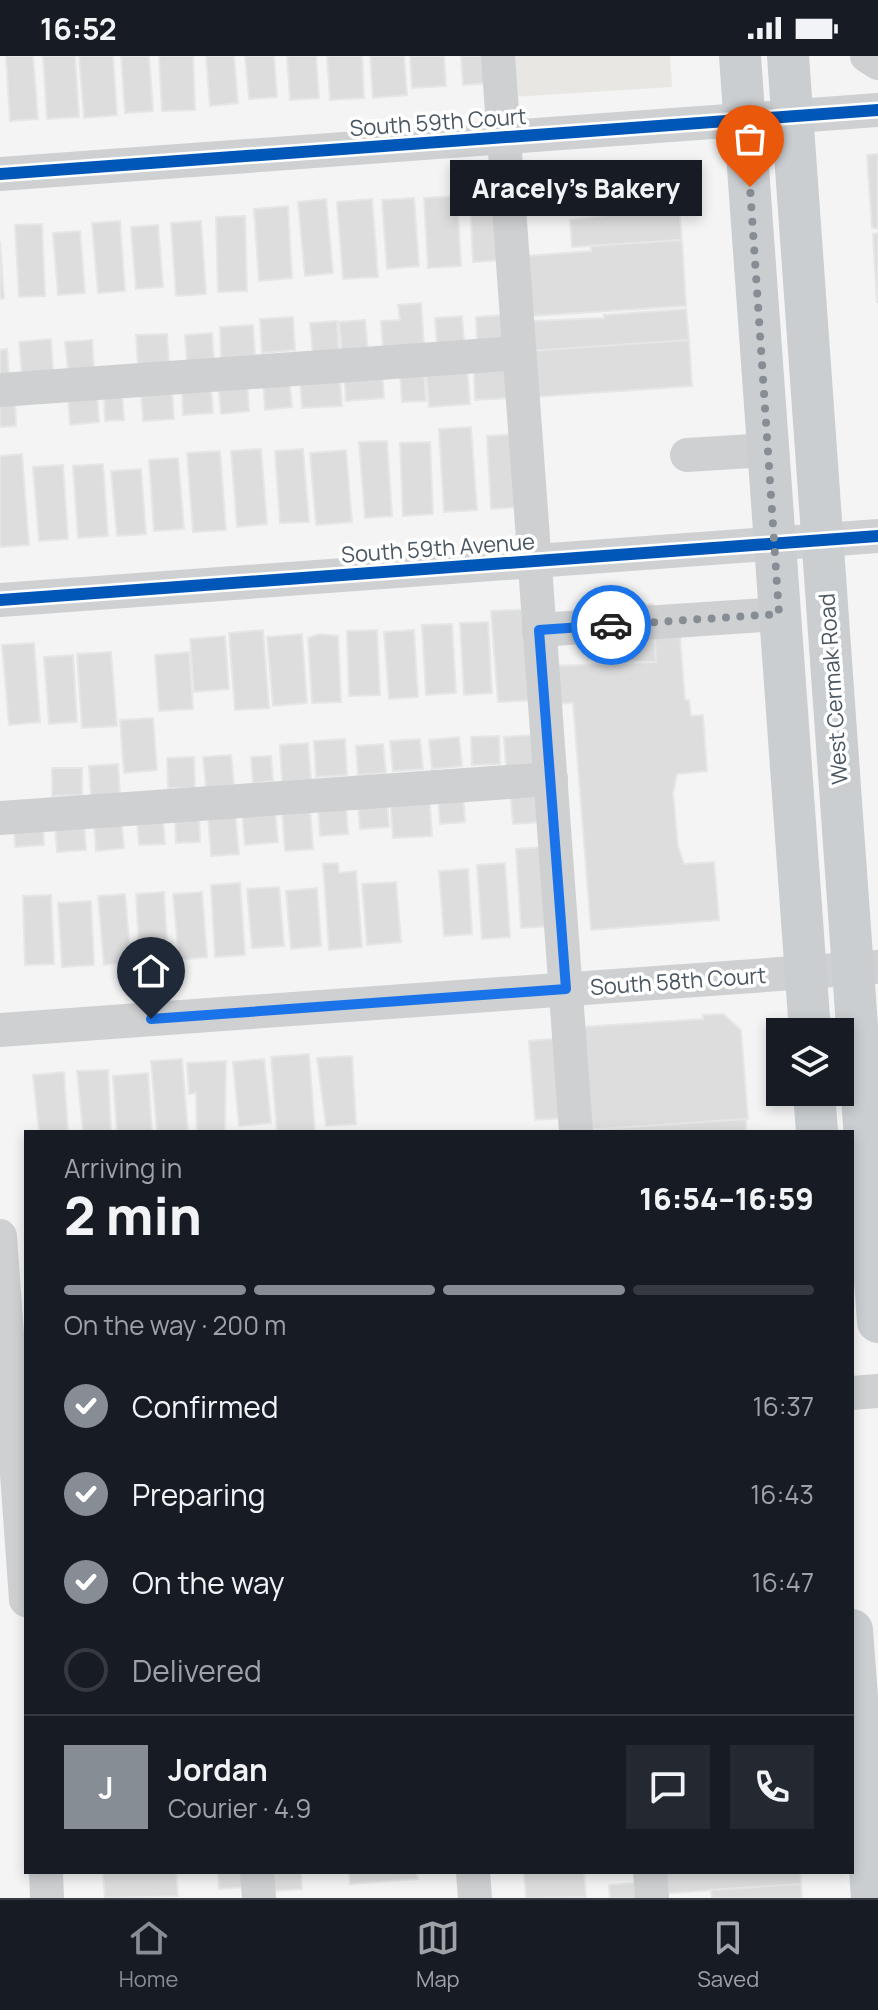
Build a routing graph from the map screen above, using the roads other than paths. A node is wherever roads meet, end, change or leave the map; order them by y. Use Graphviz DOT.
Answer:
graph roads {
  1 [pos="498,56"];
  2 [pos="740,56"];
  3 [pos="788,56"];
  4 [pos="867,56"];
  5 [pos="878,63"];
  6 [pos="878,110"];
  7 [pos="793,117"];
  8 [pos="745,120"];
  9 [pos="504,137"];
  10 [pos="0,174"];
  11 [pos="519,353"];
  12 [pos="0,390"];
  13 [pos="769,450"];
  14 [pos="687,455"];
  15 [pos="878,536"];
  16 [pos="822,540"];
  17 [pos="774,544"];
  18 [pos="534,561"];
  19 [pos="0,600"];
  20 [pos="779,614"];
  21 [pos="539,630"];
  22 [pos="551,779"];
  23 [pos="0,818"];
  24 [pos="866,968"];
  25 [pos="806,972"];
  26 [pos="566,989"];
  27 [pos="809,1018"];
  28 [pos="0,1030"];
  29 [pos="815,1106"];
  30 [pos="576,1130"];
  31 [pos="817,1130"];
  32 [pos="0,1240"];
  33 [pos="24,1240"];
  34 [pos="875,1247"];
  35 [pos="878,1322"];
  36 [pos="878,1391"];
  37 [pos="854,1393"];
  38 [pos="14,1454"];
  39 [pos="24,1576"];
  40 [pos="854,1648"];
  41 [pos="872,1813"];
  42 [pos="46,1874"];
  43 [pos="257,1874"];
  44 [pos="473,1874"];
  45 [pos="650,1874"];
  46 [pos="47,1898"];
  47 [pos="259,1898"];
  48 [pos="475,1898"];
  49 [pos="652,1898"];
  50 [pos="872,1898"];
  1 -- 9 [label="street"];
  2 -- 8 [label="main road"];
  3 -- 7 [label="main road, West Cermak Road"];
  4 -- 5 [label="street"];
  6 -- 7 [label="street, South 59th Court"];
  7 -- 8 [label="street, South 59th Court"];
  7 -- 16 [label="main road, West Cermak Road"];
  8 -- 9 [label="street, South 59th Court"];
  8 -- 13 [label="main road"];
  9 -- 10 [label="street, South 59th Court"];
  9 -- 11 [label="street"];
  11 -- 12 [label="street"];
  11 -- 18 [label="street"];
  13 -- 14 [label="street"];
  13 -- 17 [label="main road"];
  15 -- 16 [label="street, South 59th Avenue"];
  16 -- 17 [label="street, South 59th Avenue"];
  16 -- 24 [label="main road, West Cermak Road"];
  17 -- 18 [label="street, South 59th Avenue"];
  17 -- 20 [label="main road"];
  18 -- 19 [label="street, South 59th Avenue"];
  18 -- 21 [label="street"];
  20 -- 21 [label="street"];
  20 -- 25 [label="main road"];
  21 -- 22 [label="street"];
  22 -- 23 [label="street"];
  22 -- 26 [label="street"];
  24 -- 25 [label="street, South 58th Court"];
  24 -- 34 [label="main road, West Cermak Road"];
  25 -- 26 [label="street, South 58th Court"];
  25 -- 27 [label="main road"];
  26 -- 28 [label="street, South 58th Court"];
  26 -- 30 [label="street"];
  29 -- 31 [label="main road"];
  32 -- 33 [label="street"];
  32 -- 38 [label="street"];
  34 -- 35 [label="main road, West Cermak Road"];
  36 -- 37 [label="street"];
  38 -- 39 [label="street"];
  40 -- 41 [label="main road"];
  41 -- 50 [label="main road"];
  42 -- 46 [label="street"];
  43 -- 47 [label="street"];
  44 -- 48 [label="street"];
  45 -- 49 [label="street"];
}
